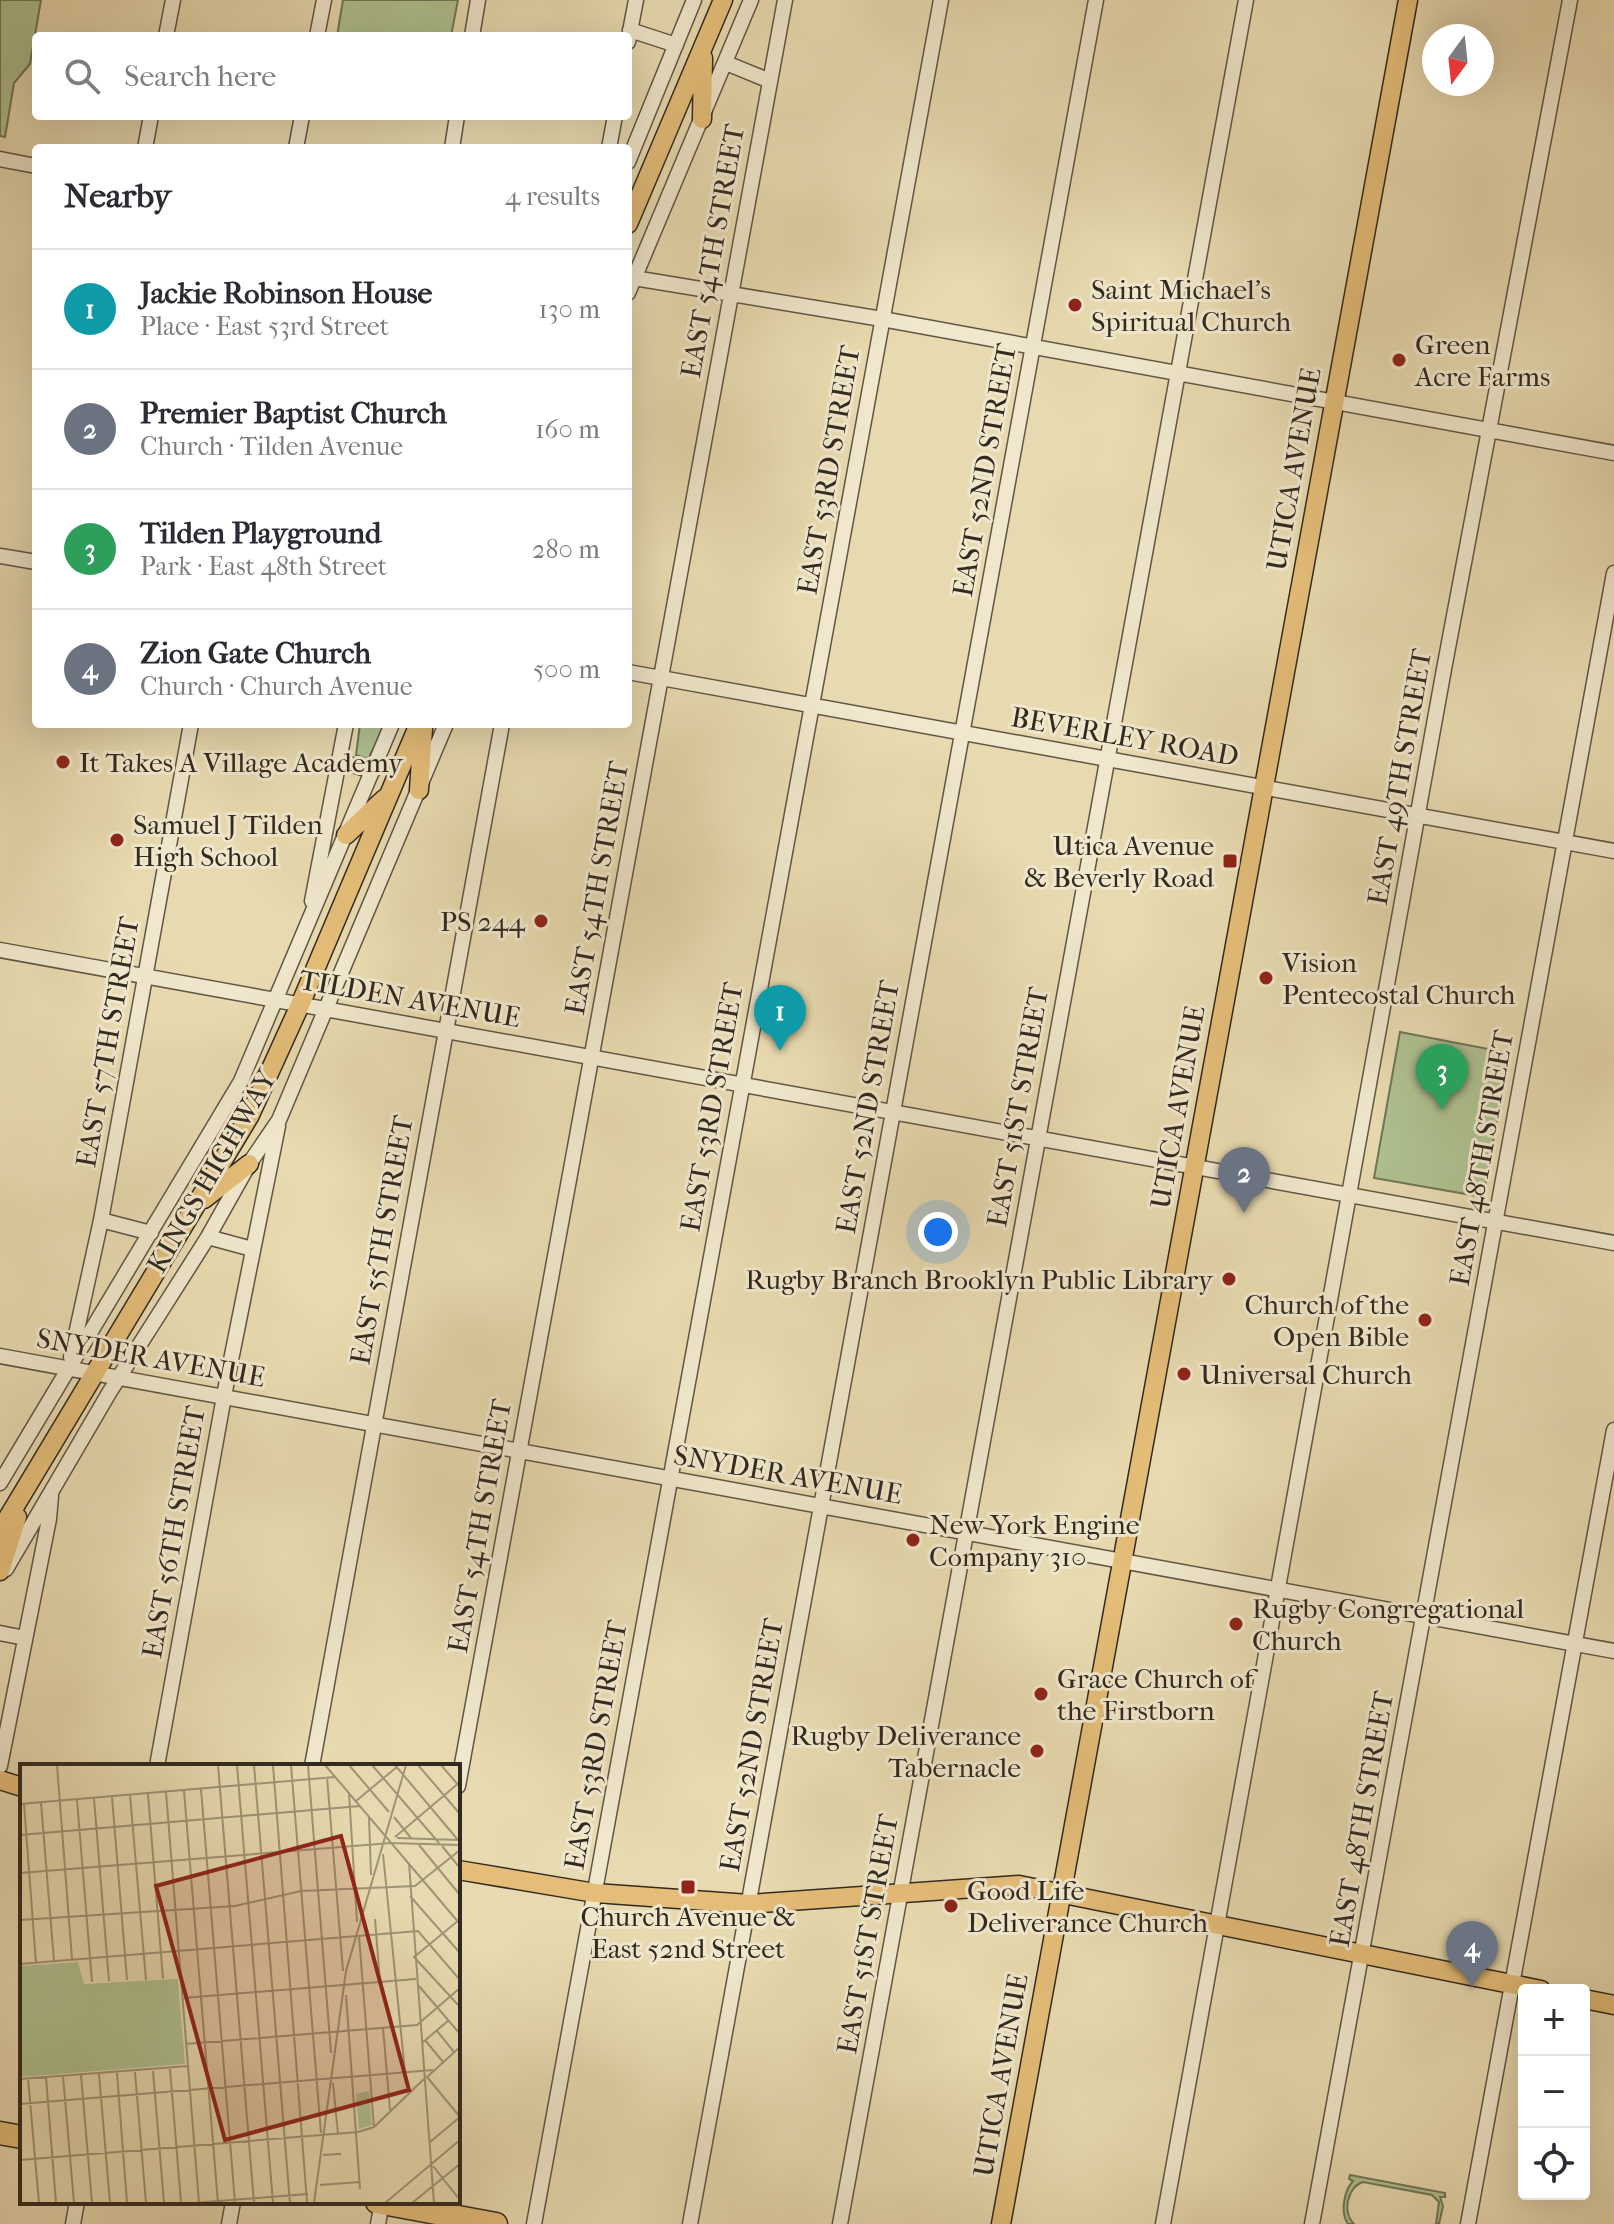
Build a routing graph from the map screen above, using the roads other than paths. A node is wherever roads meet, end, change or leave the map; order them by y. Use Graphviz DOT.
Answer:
graph roads {
  1 [pos="173,0"];
  2 [pos="324,0"];
  3 [pos="478,0"];
  4 [pos="636,0"];
  5 [pos="694,0"];
  6 [pos="723,0"];
  7 [pos="751,0"];
  8 [pos="785,0"];
  9 [pos="941,0"];
  10 [pos="1096,0"];
  11 [pos="1246,0"];
  12 [pos="1408,0"];
  13 [pos="1570,0"];
  14 [pos="167,32"];
  15 [pos="318,32"];
  16 [pos="473,32"];
  17 [pos="630,32"];
  18 [pos="632,37"];
  19 [pos="676,45"];
  20 [pos="703,48"];
  21 [pos="726,63"];
  22 [pos="770,81"];
  23 [pos="702,119"];
  24 [pos="150,120"];
  25 [pos="301,120"];
  26 [pos="456,120"];
  27 [pos="614,120"];
  28 [pos="146,144"];
  29 [pos="297,144"];
  30 [pos="453,144"];
  31 [pos="610,144"];
  32 [pos="632,152"];
  33 [pos="0,159"];
  34 [pos="32,165"];
  35 [pos="632,215"];
  36 [pos="632,275"];
  37 [pos="632,277"];
  38 [pos="731,294"];
  39 [pos="882,319"];
  40 [pos="1032,347"];
  41 [pos="1178,373"];
  42 [pos="1334,402"];
  43 [pos="1490,430"];
  44 [pos="1614,453"];
  45 [pos="0,556"];
  46 [pos="32,561"];
  47 [pos="1614,573"];
  48 [pos="632,673"];
  49 [pos="660,679"];
  50 [pos="811,706"];
  51 [pos="190,728"];
  52 [pos="345,728"];
  53 [pos="390,728"];
  54 [pos="420,728"];
  55 [pos="422,728"];
  56 [pos="444,728"];
  57 [pos="501,728"];
  58 [pos="962,734"];
  59 [pos="1107,760"];
  60 [pos="338,761"];
  61 [pos="373,771"];
  62 [pos="1264,787"];
  63 [pos="419,790"];
  64 [pos="389,795"];
  65 [pos="1420,815"];
  66 [pos="346,835"];
  67 [pos="1565,842"];
  68 [pos="1614,851"];
  69 [pos="306,929"];
  70 [pos="0,950"];
  71 [pos="145,977"];
  72 [pos="277,1000"];
  73 [pos="300,1005"];
  74 [pos="327,1010"];
  75 [pos="446,1031"];
  76 [pos="591,1057"];
  77 [pos="742,1085"];
  78 [pos="892,1112"];
  79 [pos="279,1120"];
  80 [pos="1038,1139"];
  81 [pos="249,1164"];
  82 [pos="1194,1168"];
  83 [pos="1350,1196"];
  84 [pos="195,1206"];
  85 [pos="101,1220"];
  86 [pos="1495,1223"];
  87 [pos="151,1233"];
  88 [pos="208,1237"];
  89 [pos="1614,1243"];
  90 [pos="252,1249"];
  91 [pos="0,1356"];
  92 [pos="68,1369"];
  93 [pos="93,1373"];
  94 [pos="119,1378"];
  95 [pos="224,1398"];
  96 [pos="374,1424"];
  97 [pos="1614,1430"];
  98 [pos="519,1451"];
  99 [pos="670,1479"];
  100 [pos="0,1483"];
  101 [pos="26,1487"];
  102 [pos="52,1491"];
  103 [pos="821,1506"];
  104 [pos="0,1531"];
  105 [pos="967,1533"];
  106 [pos="1122,1562"];
  107 [pos="0,1571"];
  108 [pos="0,1580"];
  109 [pos="1279,1590"];
  110 [pos="1424,1617"];
  111 [pos="0,1633"];
  112 [pos="25,1638"];
  113 [pos="1575,1644"];
  114 [pos="1614,1651"];
  115 [pos="157,1764"];
  116 [pos="312,1764"];
  117 [pos="0,1766"];
  118 [pos="460,1775"];
  119 [pos="0,1780"];
  120 [pos="20,1786"];
  121 [pos="460,1870"];
  122 [pos="595,1893"];
  123 [pos="900,1893"];
  124 [pos="1062,1893"];
  125 [pos="749,1904"];
  126 [pos="1218,1925"];
  127 [pos="1362,1955"];
  128 [pos="1512,1984"];
  129 [pos="1518,1985"];
  130 [pos="1590,2000"];
  131 [pos="1614,2005"];
  132 [pos="0,2133"];
  133 [pos="20,2137"];
  134 [pos="77,2204"];
  135 [pos="233,2204"];
  136 [pos="380,2204"];
  137 [pos="391,2204"];
  138 [pos="73,2224"];
  139 [pos="229,2224"];
  140 [pos="378,2224"];
  141 [pos="496,2224"];
  142 [pos="534,2224"];
  143 [pos="690,2224"];
  144 [pos="840,2224"];
  145 [pos="1001,2224"];
  146 [pos="1163,2224"];
  147 [pos="1312,2224"];
  148 [pos="1468,2224"];
  1 -- 14 [label="street"];
  2 -- 15 [label="street"];
  3 -- 16 [label="street"];
  4 -- 17 [label="street"];
  5 -- 19 [label="street"];
  6 -- 20 [label="main road"];
  7 -- 21 [label="street"];
  8 -- 22 [label="street, EAST 54TH STREET"];
  9 -- 39 [label="street, EAST 53RD STREET"];
  10 -- 40 [label="street, EAST 52ND STREET"];
  11 -- 41 [label="street, EAST 51ST STREET"];
  12 -- 42 [label="main road, UTICA AVENUE"];
  13 -- 43 [label="street, EAST 49TH STREET"];
  18 -- 19 [label="street"];
  19 -- 32 [label="street"];
  20 -- 23 [label="main road"];
  20 -- 35 [label="main road"];
  21 -- 22 [label="street"];
  21 -- 23 [label="street"];
  22 -- 38 [label="street, EAST 54TH STREET"];
  23 -- 36 [label="street"];
  24 -- 28 [label="street"];
  25 -- 29 [label="street"];
  26 -- 30 [label="street"];
  27 -- 31 [label="street"];
  33 -- 34 [label="street"];
  37 -- 38 [label="street"];
  38 -- 39 [label="street"];
  38 -- 49 [label="street, EAST 54TH STREET"];
  39 -- 40 [label="street"];
  39 -- 50 [label="street, EAST 53RD STREET"];
  40 -- 41 [label="street"];
  40 -- 58 [label="street, EAST 52ND STREET"];
  41 -- 42 [label="street"];
  41 -- 59 [label="street, EAST 51ST STREET"];
  42 -- 43 [label="street"];
  42 -- 62 [label="main road, UTICA AVENUE"];
  43 -- 44 [label="street"];
  43 -- 65 [label="street, EAST 49TH STREET"];
  45 -- 46 [label="street"];
  47 -- 67 [label="street, EAST 48TH STREET"];
  48 -- 49 [label="street, BEVERLEY ROAD"];
  49 -- 50 [label="street, BEVERLEY ROAD"];
  49 -- 76 [label="street, EAST 54TH STREET"];
  50 -- 58 [label="street, BEVERLEY ROAD"];
  50 -- 77 [label="street, EAST 53RD STREET"];
  51 -- 71 [label="street, EAST 57TH STREET"];
  52 -- 60 [label="street"];
  53 -- 61 [label="street, KINGS HIGHWAY"];
  54 -- 64 [label="main road, KINGS HIGHWAY"];
  55 -- 63 [label="main road"];
  56 -- 63 [label="street, KINGS HIGHWAY"];
  57 -- 75 [label="street, EAST 55TH STREET"];
  58 -- 59 [label="street, BEVERLEY ROAD"];
  58 -- 78 [label="street, EAST 52ND STREET"];
  59 -- 62 [label="street, BEVERLEY ROAD"];
  59 -- 80 [label="street, EAST 51ST STREET"];
  60 -- 61 [label="street"];
  60 -- 69 [label="street"];
  61 -- 66 [label="street, KINGS HIGHWAY"];
  62 -- 65 [label="street, BEVERLEY ROAD"];
  62 -- 82 [label="main road, UTICA AVENUE"];
  63 -- 74 [label="street, KINGS HIGHWAY"];
  64 -- 66 [label="main road"];
  64 -- 73 [label="main road, KINGS HIGHWAY"];
  65 -- 67 [label="street, BEVERLEY ROAD"];
  65 -- 83 [label="street, EAST 49TH STREET"];
  66 -- 69 [label="street, KINGS HIGHWAY"];
  67 -- 68 [label="street, BEVERLEY ROAD"];
  67 -- 86 [label="street, EAST 48TH STREET"];
  69 -- 72 [label="street, KINGS HIGHWAY"];
  70 -- 71 [label="street, TILDEN AVENUE"];
  71 -- 72 [label="street, TILDEN AVENUE"];
  71 -- 85 [label="street, EAST 57TH STREET"];
  72 -- 73 [label="street, TILDEN AVENUE"];
  72 -- 87 [label="street, KINGS HIGHWAY"];
  73 -- 74 [label="street, TILDEN AVENUE"];
  73 -- 84 [label="main road, KINGS HIGHWAY"];
  74 -- 75 [label="street, TILDEN AVENUE"];
  74 -- 79 [label="street, KINGS HIGHWAY"];
  75 -- 76 [label="street, TILDEN AVENUE"];
  75 -- 96 [label="street, EAST 55TH STREET"];
  76 -- 77 [label="street, TILDEN AVENUE"];
  76 -- 98 [label="street, EAST 54TH STREET"];
  77 -- 78 [label="street, TILDEN AVENUE"];
  77 -- 99 [label="street, EAST 53RD STREET"];
  78 -- 80 [label="street, TILDEN AVENUE"];
  78 -- 103 [label="street, EAST 52ND STREET"];
  79 -- 81 [label="street, KINGS HIGHWAY"];
  79 -- 90 [label="street, EAST 56TH STREET"];
  80 -- 82 [label="street, TILDEN AVENUE"];
  80 -- 105 [label="street, EAST 51ST STREET"];
  81 -- 84 [label="main road"];
  81 -- 88 [label="street, KINGS HIGHWAY"];
  82 -- 83 [label="street, TILDEN AVENUE"];
  82 -- 106 [label="main road, UTICA AVENUE"];
  83 -- 86 [label="street, TILDEN AVENUE"];
  83 -- 109 [label="street, EAST 49TH STREET"];
  84 -- 93 [label="main road, KINGS HIGHWAY"];
  85 -- 87 [label="street"];
  85 -- 92 [label="street, EAST 57TH STREET"];
  86 -- 89 [label="street, TILDEN AVENUE"];
  86 -- 110 [label="street, EAST 48TH STREET"];
  87 -- 92 [label="street, KINGS HIGHWAY"];
  88 -- 90 [label="street"];
  88 -- 94 [label="street, KINGS HIGHWAY"];
  90 -- 95 [label="street, EAST 56TH STREET"];
  91 -- 92 [label="street, SNYDER AVENUE"];
  92 -- 93 [label="street, SNYDER AVENUE"];
  92 -- 100 [label="street, KINGS HIGHWAY"];
  93 -- 94 [label="street, SNYDER AVENUE"];
  93 -- 101 [label="main road, KINGS HIGHWAY"];
  94 -- 95 [label="street, SNYDER AVENUE"];
  94 -- 102 [label="street, KINGS HIGHWAY"];
  95 -- 96 [label="street, SNYDER AVENUE"];
  95 -- 115 [label="street, EAST 56TH STREET"];
  96 -- 98 [label="street, SNYDER AVENUE"];
  96 -- 116 [label="street, EAST 55TH STREET"];
  97 -- 113 [label="street"];
  98 -- 99 [label="street, SNYDER AVENUE"];
  98 -- 118 [label="street, EAST 54TH STREET"];
  99 -- 103 [label="street, SNYDER AVENUE"];
  99 -- 122 [label="street, EAST 53RD STREET"];
  101 -- 104 [label="main road, KINGS HIGHWAY"];
  101 -- 107 [label="main road"];
  102 -- 108 [label="street, KINGS HIGHWAY"];
  102 -- 112 [label="street"];
  103 -- 105 [label="street, SNYDER AVENUE"];
  103 -- 125 [label="street, EAST 52ND STREET"];
  105 -- 106 [label="street, SNYDER AVENUE"];
  105 -- 123 [label="street, EAST 51ST STREET"];
  106 -- 109 [label="street, SNYDER AVENUE"];
  106 -- 124 [label="main road, UTICA AVENUE"];
  109 -- 110 [label="street, SNYDER AVENUE"];
  109 -- 126 [label="street, EAST 49TH STREET"];
  110 -- 113 [label="street, SNYDER AVENUE"];
  110 -- 127 [label="street, EAST 48TH STREET"];
  111 -- 112 [label="street"];
  112 -- 117 [label="street"];
  113 -- 114 [label="street, SNYDER AVENUE"];
  113 -- 128 [label="street"];
  119 -- 120 [label="main road"];
  121 -- 122 [label="main road"];
  122 -- 125 [label="main road"];
  122 -- 142 [label="street, EAST 53RD STREET"];
  123 -- 124 [label="main road"];
  123 -- 125 [label="main road"];
  123 -- 144 [label="street, EAST 51ST STREET"];
  124 -- 126 [label="main road"];
  124 -- 145 [label="main road, UTICA AVENUE"];
  125 -- 143 [label="street, EAST 52ND STREET"];
  126 -- 127 [label="main road"];
  126 -- 146 [label="street, EAST 49TH STREET"];
  127 -- 128 [label="main road"];
  127 -- 147 [label="street, EAST 48TH STREET"];
  128 -- 129 [label="main road"];
  128 -- 148 [label="street"];
  130 -- 131 [label="main road"];
  132 -- 133 [label="highway"];
  134 -- 138 [label="street"];
  135 -- 139 [label="street"];
  136 -- 140 [label="street"];
  137 -- 141 [label="highway"];
}
